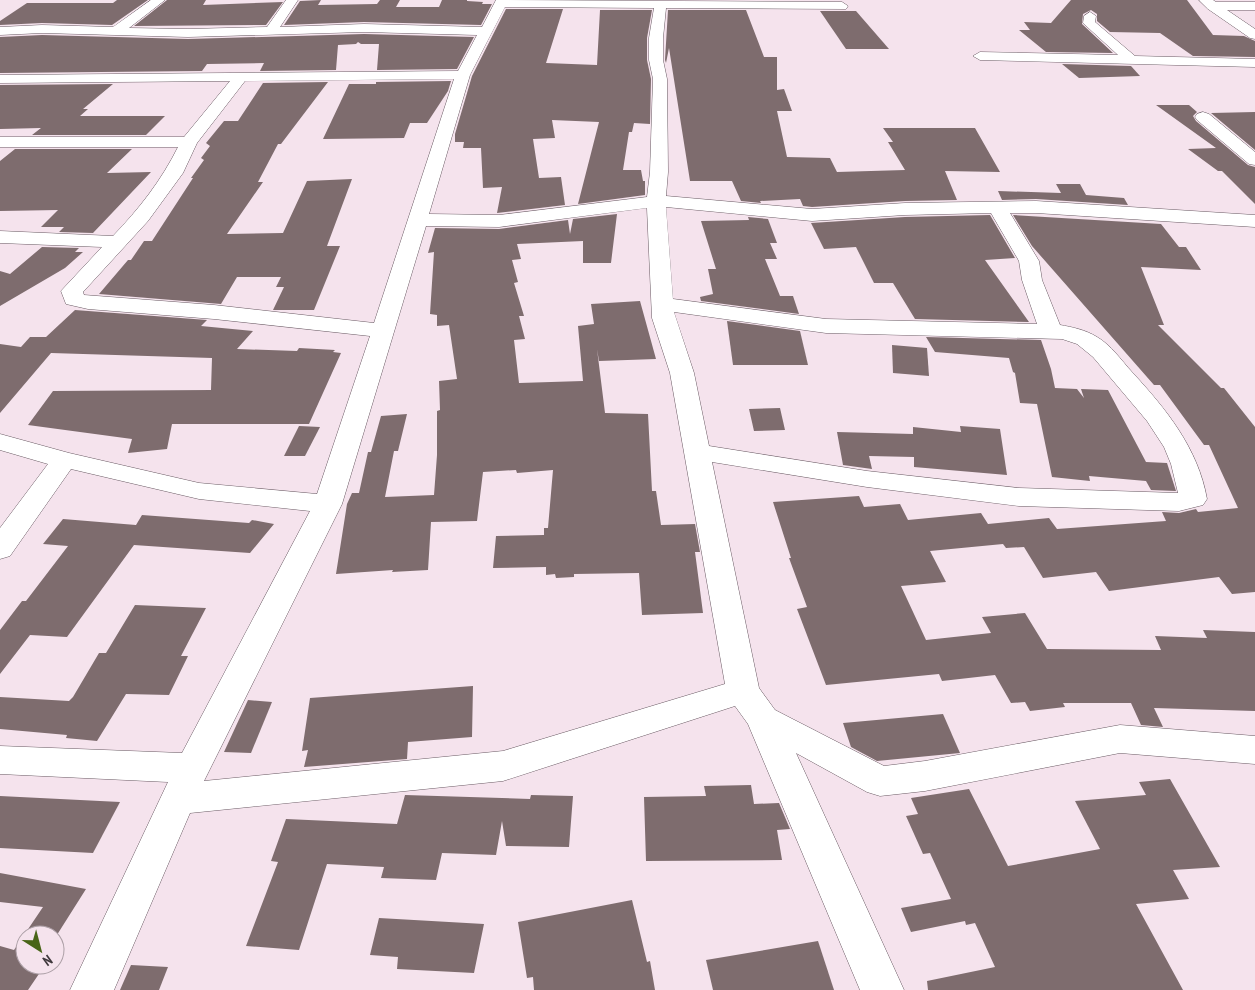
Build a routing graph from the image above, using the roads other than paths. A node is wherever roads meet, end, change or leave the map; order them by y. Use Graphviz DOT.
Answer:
graph roads {
  1 [pos="159,0"];
  2 [pos="292,0"];
  3 [pos="501,1"];
  4 [pos="1208,3"];
  5 [pos="660,5"];
  6 [pos="842,6"];
  7 [pos="1255,6"];
  8 [pos="1090,16"];
  9 [pos="271,30"];
  10 [pos="0,31"];
  11 [pos="485,31"];
  12 [pos="116,32"];
  13 [pos="1255,35"];
  14 [pos="980,56"];
  15 [pos="1132,60"];
  16 [pos="1255,63"];
  17 [pos="463,75"];
  18 [pos="240,78"];
  19 [pos="0,79"];
  20 [pos="1203,116"];
  21 [pos="0,142"];
  22 [pos="189,142"];
  23 [pos="1255,160"];
  24 [pos="656,201"];
  25 [pos="996,207"];
  26 [pos="418,220"];
  27 [pos="1255,221"];
  28 [pos="0,237"];
  29 [pos="119,242"];
  30 [pos="662,304"];
  31 [pos="383,331"];
  32 [pos="1029,332"];
  33 [pos="0,442"];
  34 [pos="696,452"];
  35 [pos="64,460"];
  36 [pos="328,504"];
  37 [pos="0,549"];
  38 [pos="753,705"];
  39 [pos="1255,750"];
  40 [pos="0,760"];
  41 [pos="185,784"];
  42 [pos="92,990"];
  43 [pos="882,990"];
  1 -- 12 [label="street"];
  2 -- 9 [label="street"];
  3 -- 5 [label="street"];
  3 -- 11 [label="street"];
  4 -- 7 [label="street"];
  4 -- 13 [label="street"];
  5 -- 6 [label="street"];
  5 -- 24 [label="street"];
  8 -- 15 [label="street"];
  9 -- 11 [label="street"];
  9 -- 12 [label="street"];
  10 -- 12 [label="street"];
  11 -- 17 [label="street"];
  14 -- 15 [label="street"];
  15 -- 16 [label="street"];
  17 -- 18 [label="street"];
  17 -- 26 [label="street"];
  18 -- 19 [label="street"];
  18 -- 22 [label="street"];
  20 -- 23 [label="street"];
  21 -- 22 [label="street"];
  22 -- 29 [label="street"];
  24 -- 25 [label="street"];
  24 -- 26 [label="street"];
  24 -- 30 [label="street"];
  25 -- 27 [label="street"];
  25 -- 32 [label="street"];
  26 -- 31 [label="street"];
  28 -- 29 [label="street"];
  29 -- 31 [label="street"];
  30 -- 32 [label="street"];
  30 -- 34 [label="street"];
  31 -- 36 [label="street"];
  32 -- 34 [label="street"];
  33 -- 35 [label="street"];
  34 -- 38 [label="street"];
  35 -- 36 [label="street"];
  35 -- 37 [label="street"];
  36 -- 41 [label="street"];
  38 -- 39 [label="street"];
  38 -- 41 [label="street"];
  38 -- 43 [label="street"];
  40 -- 41 [label="street"];
  41 -- 42 [label="street"];
}
